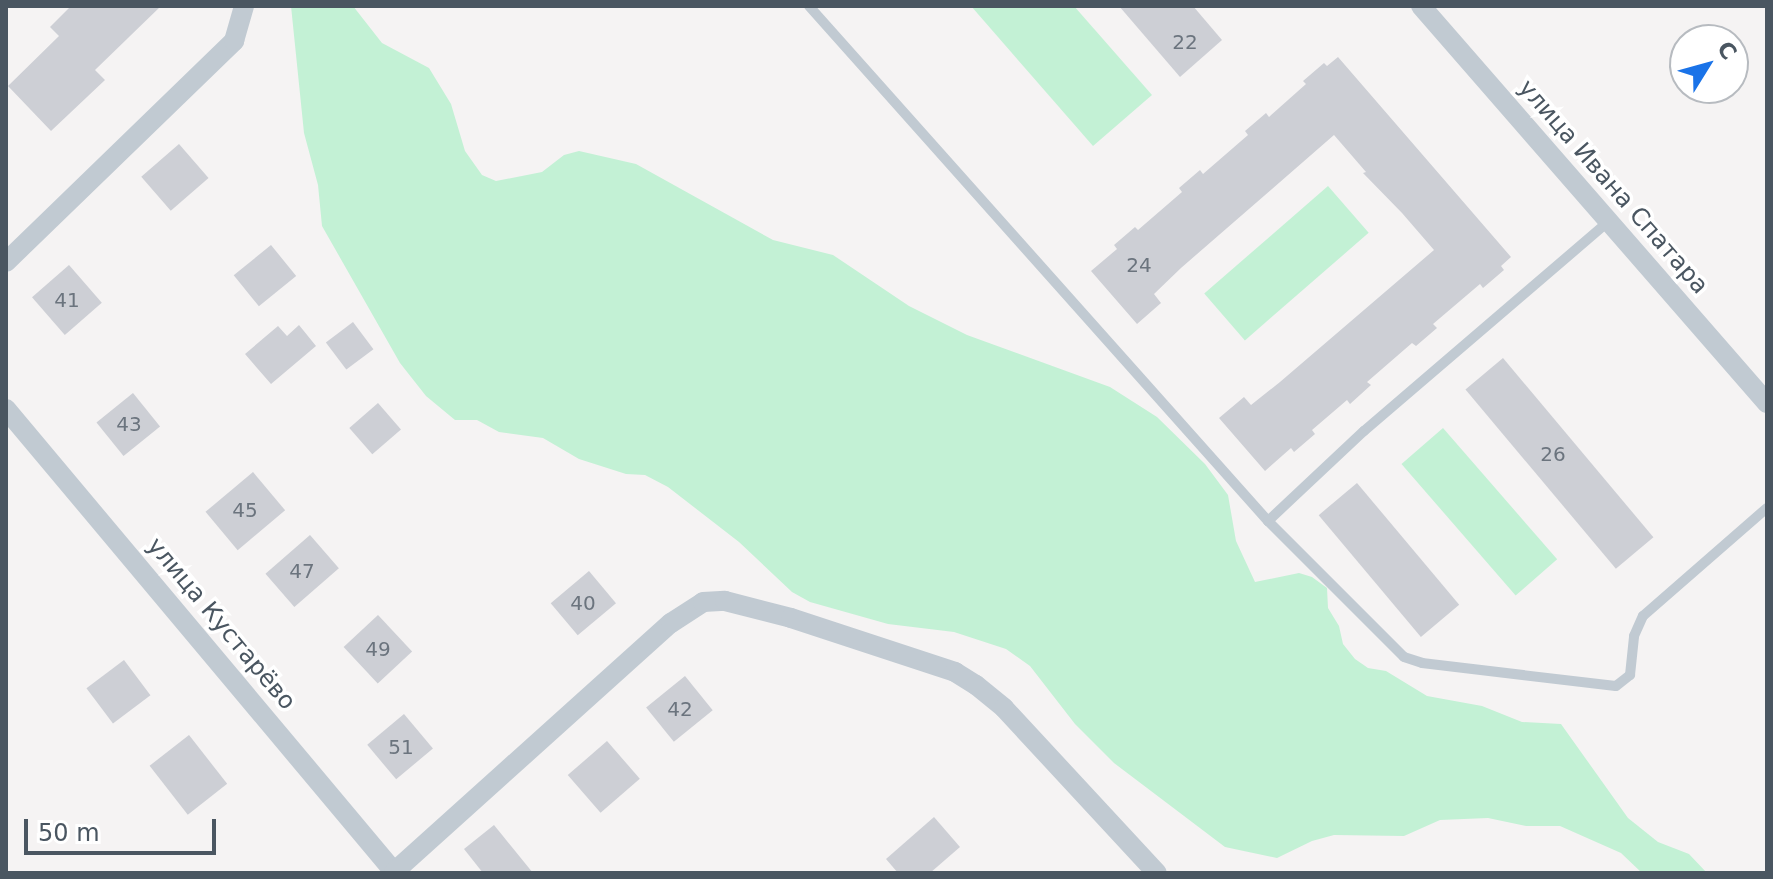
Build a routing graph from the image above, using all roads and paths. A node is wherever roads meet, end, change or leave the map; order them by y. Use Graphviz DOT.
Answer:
graph roads {
  1 [pos="244,6"];
  2 [pos="809,6"];
  3 [pos="1421,6"];
  4 [pos="1609,221"];
  5 [pos="6,262"];
  6 [pos="1767,403"];
  7 [pos="6,409"];
  8 [pos="1767,508"];
  9 [pos="1268,521"];
  10 [pos="395,872"];
  11 [pos="1157,873"];
  1 -- 5 [label="street"];
  2 -- 9 [label="lane"];
  3 -- 4 [label="street, улица Ивана Спатара"];
  4 -- 6 [label="street, улица Ивана Спатара"];
  4 -- 9 [label="lane"];
  7 -- 10 [label="street, улица Кустарёво"];
  8 -- 9 [label="lane"];
  10 -- 11 [label="street"];
}
